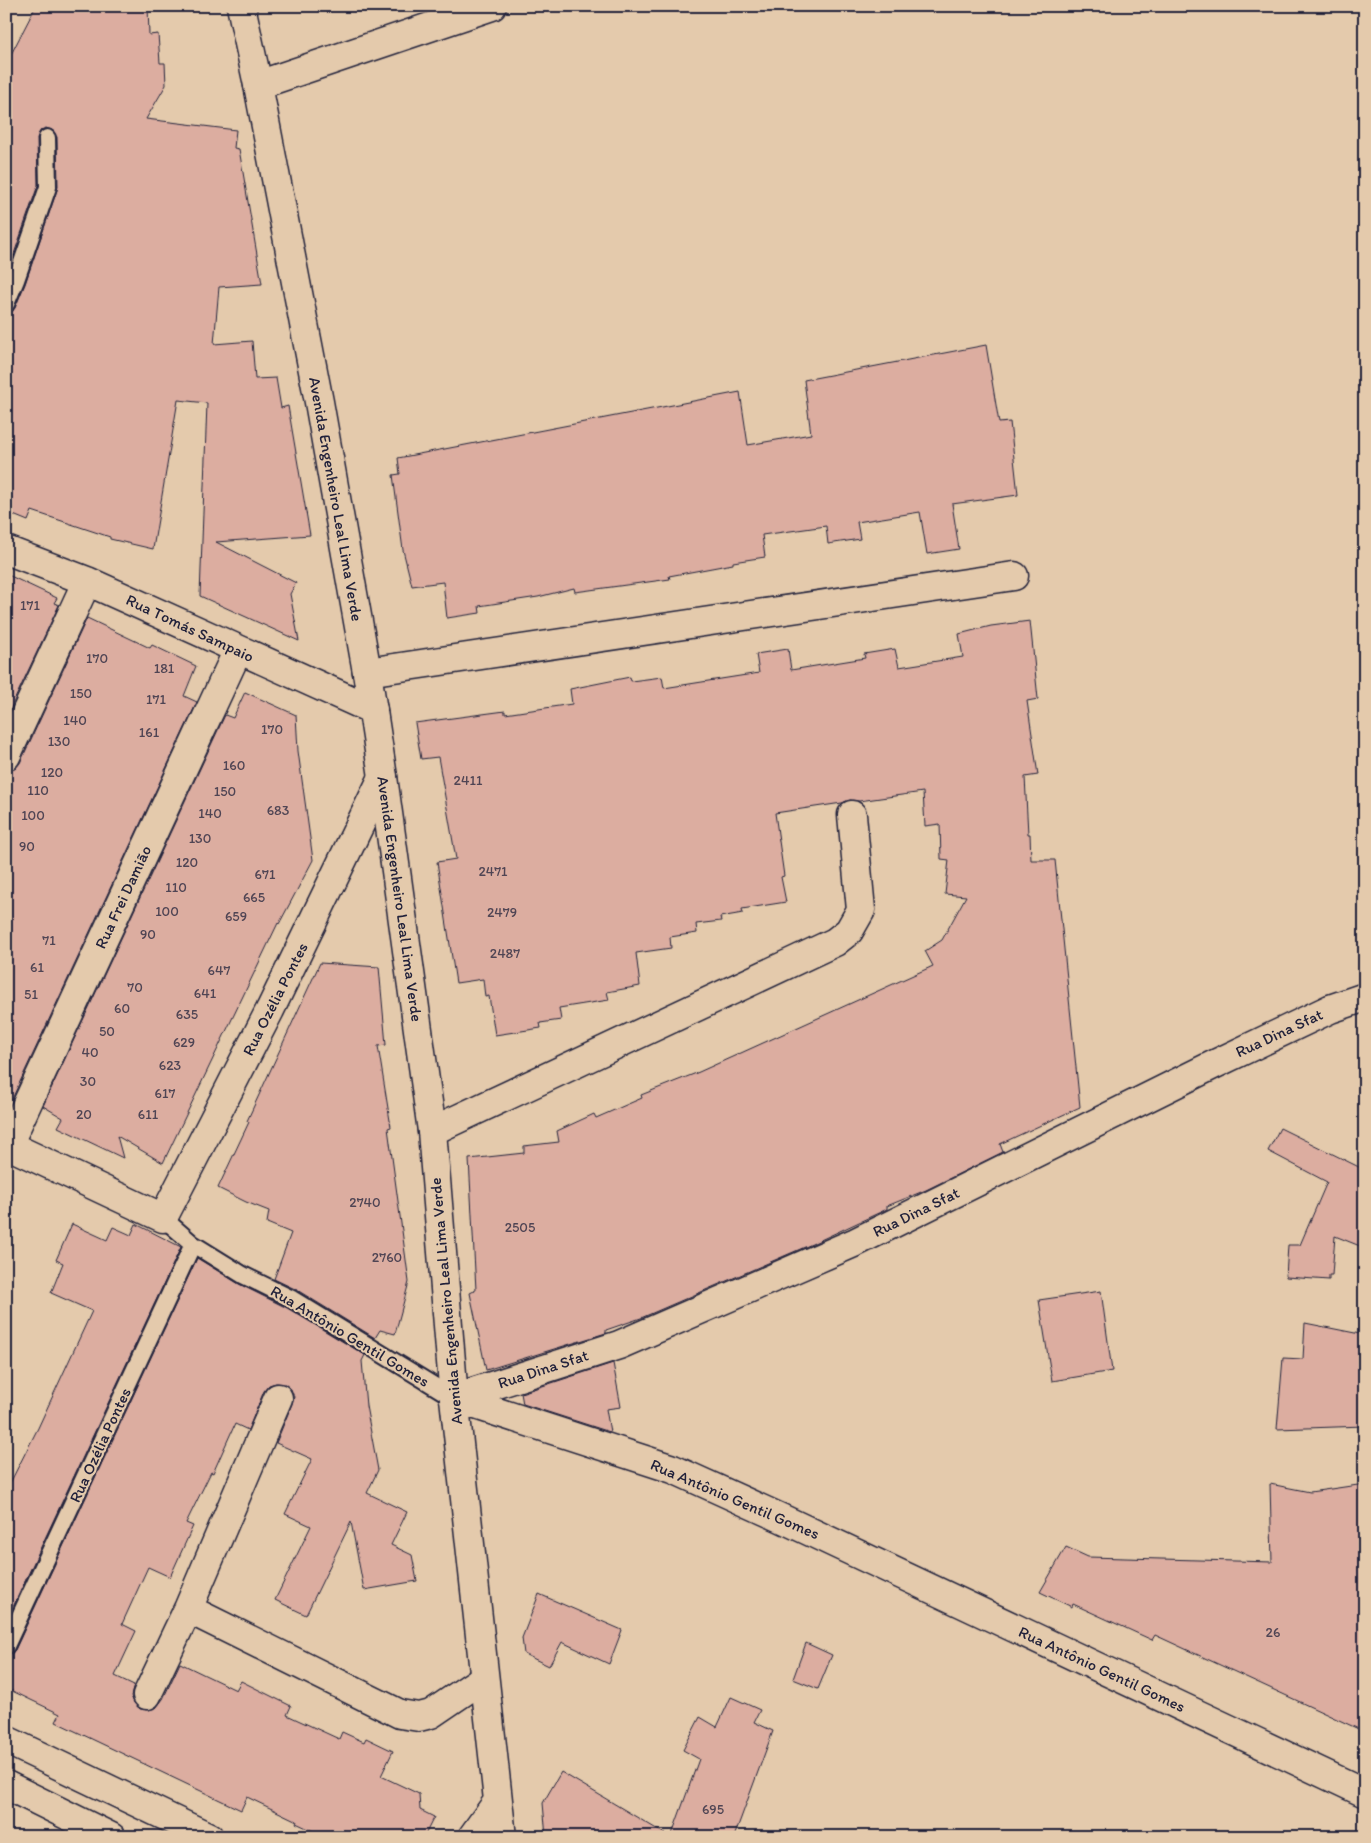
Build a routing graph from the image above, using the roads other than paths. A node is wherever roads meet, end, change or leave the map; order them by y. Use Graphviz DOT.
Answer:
graph roads {
  1 [pos="241,6"];
  2 [pos="492,6"];
  3 [pos="258,85"];
  4 [pos="47,138"];
  5 [pos="6,304"];
  6 [pos="6,550"];
  7 [pos="1014,576"];
  8 [pos="88,581"];
  9 [pos="238,650"];
  10 [pos="367,672"];
  11 [pos="373,710"];
  12 [pos="6,756"];
  13 [pos="383,777"];
  14 [pos="852,815"];
  15 [pos="1365,997"];
  16 [pos="432,1131"];
  17 [pos="7,1145"];
  18 [pos="162,1218"];
  19 [pos="193,1244"];
  20 [pos="278,1398"];
  21 [pos="454,1398"];
  22 [pos="188,1609"];
  23 [pos="6,1646"];
  24 [pos="484,1678"];
  25 [pos="147,1695"];
  26 [pos="6,1740"];
  27 [pos="6,1785"];
  28 [pos="1365,1793"];
  29 [pos="498,1801"];
  30 [pos="111,1837"];
  31 [pos="209,1837"];
  32 [pos="472,1837"];
  33 [pos="502,1837"];
  1 -- 3 [label="street, Avenida Engenheiro Leal Lima Verde"];
  2 -- 3 [label="street"];
  3 -- 10 [label="street, Avenida Engenheiro Leal Lima Verde"];
  4 -- 5 [label="lane"];
  6 -- 8 [label="street, Rua Tomás Sampaio"];
  7 -- 10 [label="street"];
  8 -- 9 [label="street, Rua Tomás Sampaio"];
  8 -- 12 [label="street"];
  9 -- 11 [label="street, Rua Tomás Sampaio"];
  9 -- 17 [label="street, Rua Frei Damião"];
  10 -- 11 [label="street, Avenida Engenheiro Leal Lima Verde"];
  11 -- 13 [label="street, Avenida Engenheiro Leal Lima Verde"];
  13 -- 16 [label="street, Avenida Engenheiro Leal Lima Verde"];
  13 -- 18 [label="street, Rua Ozélia Pontes"];
  14 -- 16 [label="street"];
  15 -- 21 [label="street, Rua Dina Sfat"];
  16 -- 21 [label="street, Avenida Engenheiro Leal Lima Verde"];
  17 -- 18 [label="street, Rua Antônio Gentil Gomes"];
  18 -- 19 [label="lane, Rua Antônio Gentil Gomes"];
  19 -- 21 [label="lane, Rua Antônio Gentil Gomes"];
  19 -- 23 [label="lane, Rua Ozélia Pontes"];
  20 -- 22 [label="street"];
  21 -- 24 [label="street, Avenida Engenheiro Leal Lima Verde"];
  21 -- 28 [label="street, Rua Antônio Gentil Gomes"];
  22 -- 24 [label="street"];
  22 -- 25 [label="street"];
  24 -- 29 [label="street, Avenida Engenheiro Leal Lima Verde"];
  26 -- 31 [label="street"];
  27 -- 30 [label="street"];
  29 -- 32 [label="street"];
  29 -- 33 [label="street, Avenida Engenheiro Leal Lima Verde"];
}
